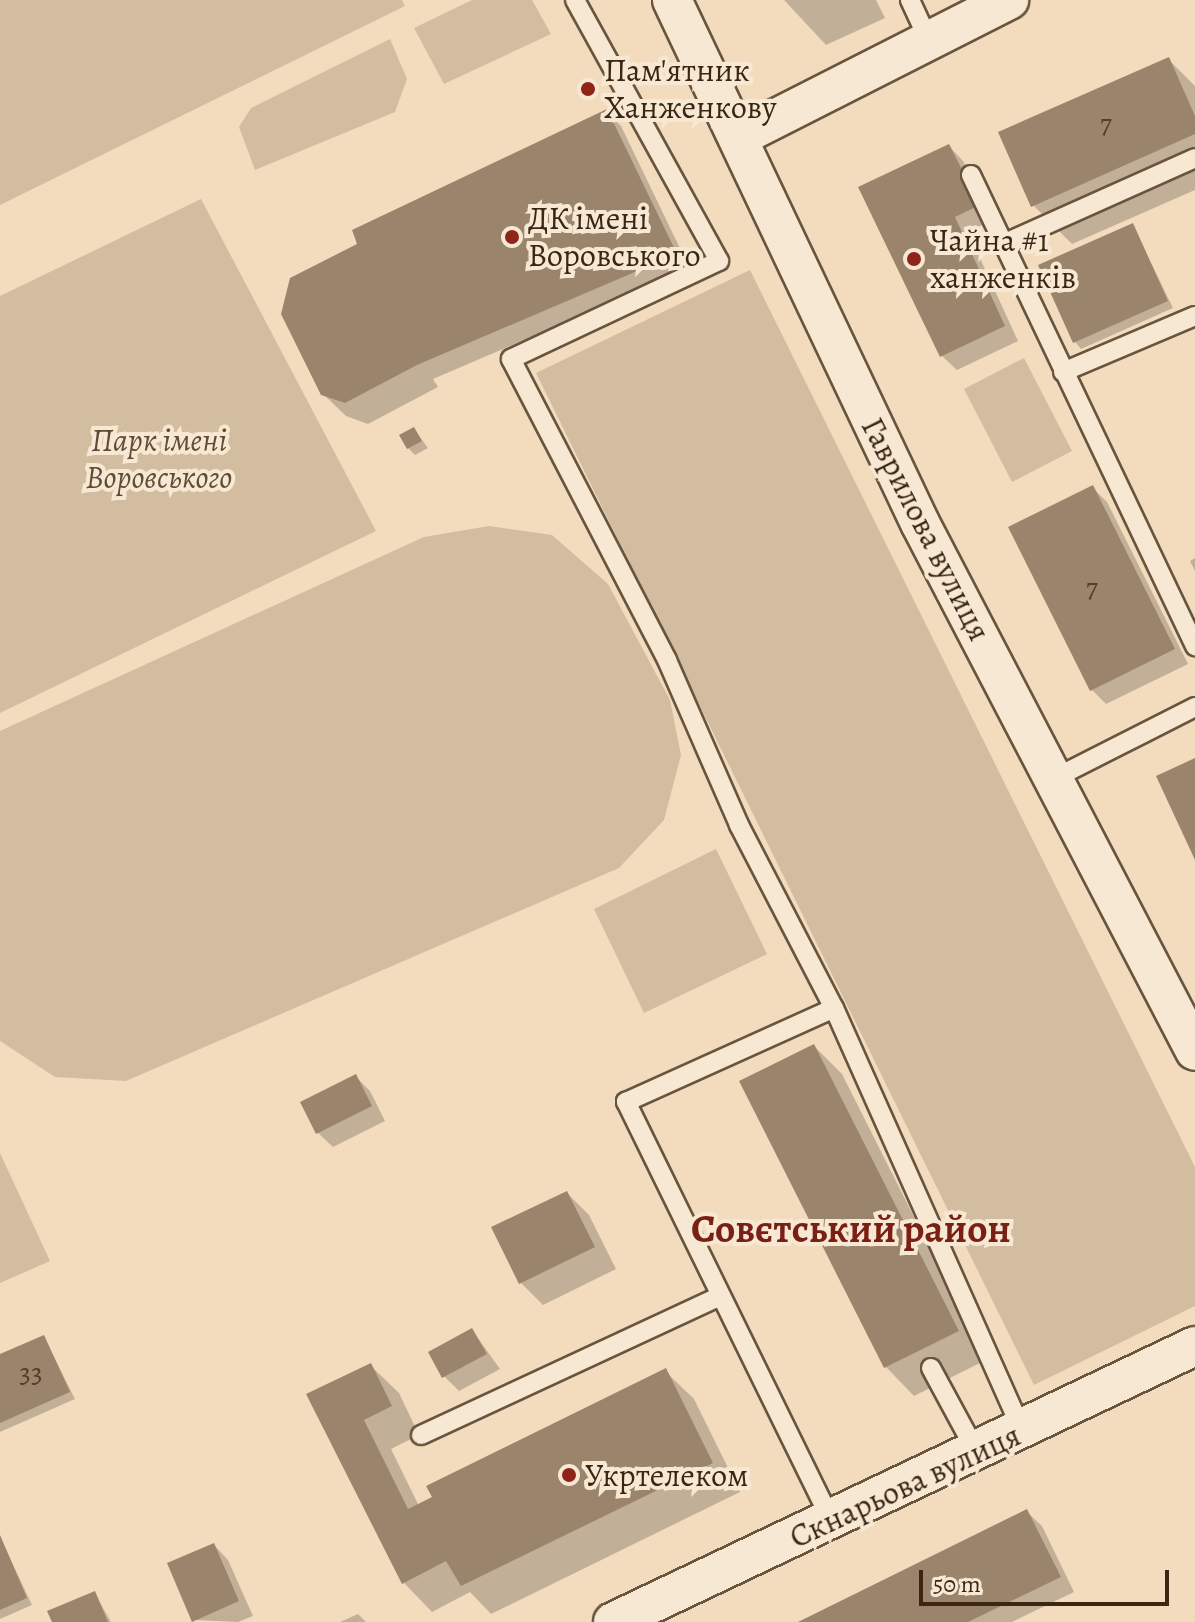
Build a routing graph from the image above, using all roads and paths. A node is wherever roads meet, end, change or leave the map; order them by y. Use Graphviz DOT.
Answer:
graph roads {
  1 [pos="575,0"];
  2 [pos="672,0"];
  3 [pos="910,0"];
  4 [pos="1009,0"];
  5 [pos="928,39"];
  6 [pos="739,137"];
  7 [pos="1195,158"];
  8 [pos="971,175"];
  9 [pos="1003,244"];
  10 [pos="1195,316"];
  11 [pos="1063,372"];
  12 [pos="1195,646"];
  13 [pos="1195,707"];
  14 [pos="1055,778"];
  15 [pos="834,1008"];
  16 [pos="1195,1051"];
  17 [pos="718,1297"];
  18 [pos="1195,1346"];
  19 [pos="931,1368"];
  20 [pos="1023,1432"];
  21 [pos="421,1435"];
  22 [pos="977,1453"];
  23 [pos="831,1520"];
  24 [pos="613,1622"];
  1 -- 15 [label="lane"];
  2 -- 6 [label="street, Гаврилова вулиця"];
  3 -- 5 [label="lane"];
  4 -- 5 [label="street"];
  5 -- 6 [label="street"];
  6 -- 14 [label="street, Гаврилова вулиця"];
  7 -- 9 [label="lane"];
  8 -- 9 [label="lane"];
  9 -- 11 [label="lane"];
  10 -- 11 [label="lane"];
  11 -- 12 [label="lane"];
  13 -- 14 [label="lane"];
  14 -- 16 [label="street, Гаврилова вулиця"];
  15 -- 17 [label="lane"];
  15 -- 20 [label="lane"];
  17 -- 21 [label="lane"];
  17 -- 23 [label="lane"];
  18 -- 20 [label="street, Скнарьова вулиця"];
  19 -- 22 [label="lane"];
  20 -- 22 [label="street, Скнарьова вулиця"];
  22 -- 23 [label="street, Скнарьова вулиця"];
  23 -- 24 [label="street, Скнарьова вулиця"];
}
